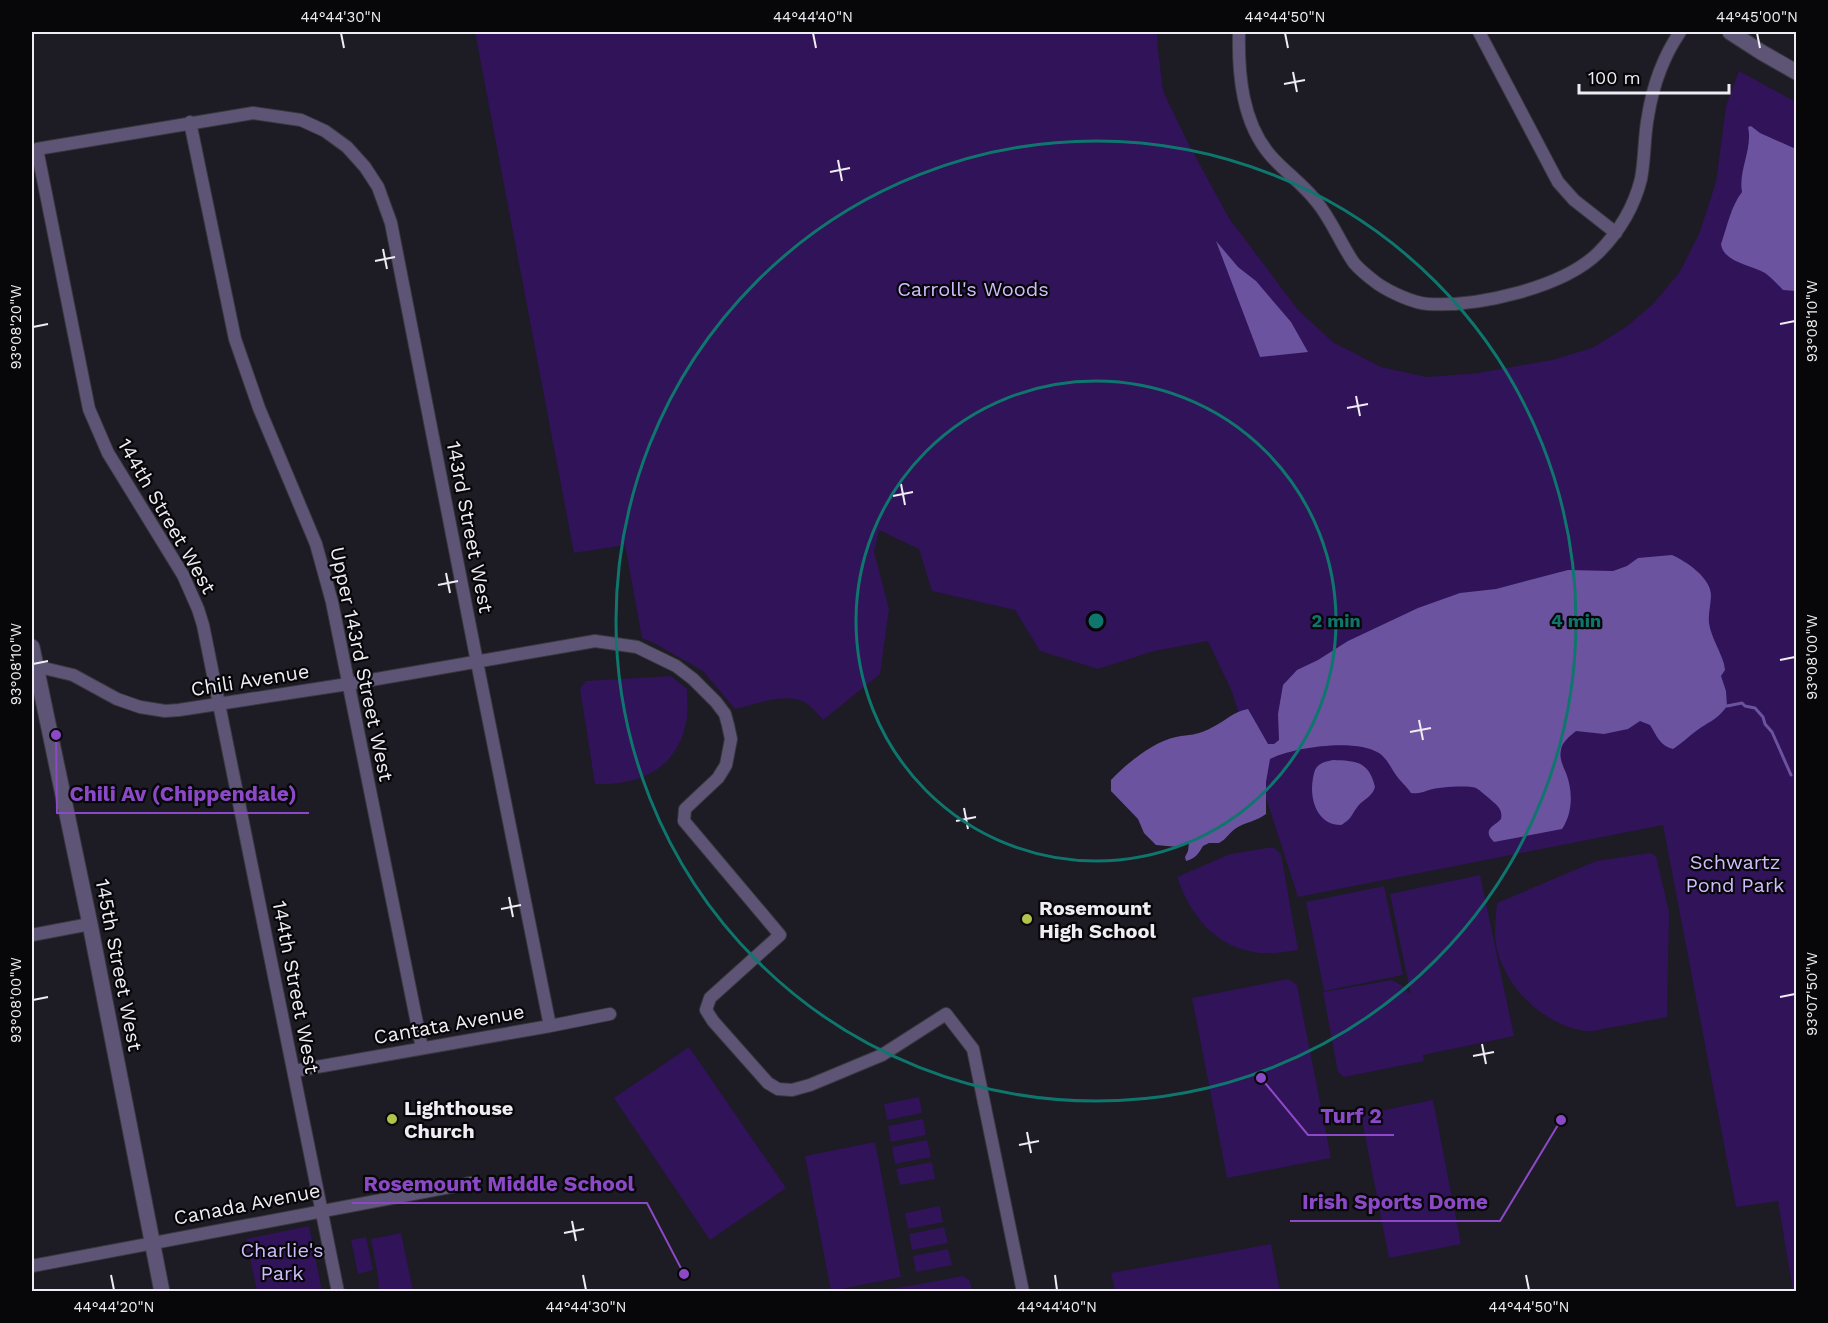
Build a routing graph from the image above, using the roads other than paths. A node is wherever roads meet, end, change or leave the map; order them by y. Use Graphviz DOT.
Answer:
graph roads {
  1 [pos="1239,32"];
  2 [pos="1479,32"];
  3 [pos="1680,32"];
  4 [pos="1730,32"];
  5 [pos="1797,72"];
  6 [pos="190,122"];
  7 [pos="37,149"];
  8 [pos="1616,233"];
  9 [pos="32,646"];
  10 [pos="477,662"];
  11 [pos="33,666"];
  12 [pos="348,684"];
  13 [pos="219,704"];
  14 [pos="90,924"];
  15 [pos="32,935"];
  16 [pos="610,1014"];
  17 [pos="550,1026"];
  18 [pos="422,1048"];
  19 [pos="294,1071"];
  20 [pos="471,1183"];
  21 [pos="321,1210"];
  22 [pos="152,1242"];
  23 [pos="32,1266"];
  24 [pos="162,1292"];
  25 [pos="338,1292"];
  26 [pos="1023,1292"];
  1 -- 8 [label="street"];
  2 -- 8 [label="street"];
  3 -- 8 [label="street"];
  4 -- 5 [label="street"];
  6 -- 7 [label="street, 143rd Street West"];
  6 -- 10 [label="street, 143rd Street West"];
  6 -- 12 [label="street, Upper 143rd Street West"];
  7 -- 13 [label="street, 144th Street West"];
  9 -- 11 [label="street, 145th Street West"];
  10 -- 12 [label="street, Chili Avenue"];
  10 -- 17 [label="street, 143rd Street West"];
  10 -- 26 [label="street, Chili Avenue"];
  11 -- 13 [label="street, Chili Avenue"];
  11 -- 14 [label="street, 145th Street West"];
  12 -- 13 [label="street, Chili Avenue"];
  12 -- 18 [label="street, Upper 143rd Street West"];
  13 -- 19 [label="street, 144th Street West"];
  14 -- 15 [label="street"];
  14 -- 22 [label="street, 145th Street West"];
  16 -- 17 [label="street, Cantata Avenue"];
  17 -- 18 [label="street, Cantata Avenue"];
  18 -- 19 [label="street, Cantata Avenue"];
  19 -- 21 [label="street, 144th Street West"];
  20 -- 21 [label="street, Canada Avenue"];
  21 -- 22 [label="street, Canada Avenue"];
  21 -- 25 [label="street, 144th Street West"];
  22 -- 23 [label="street, Canada Avenue"];
  22 -- 24 [label="street, 145th Street West"];
}
